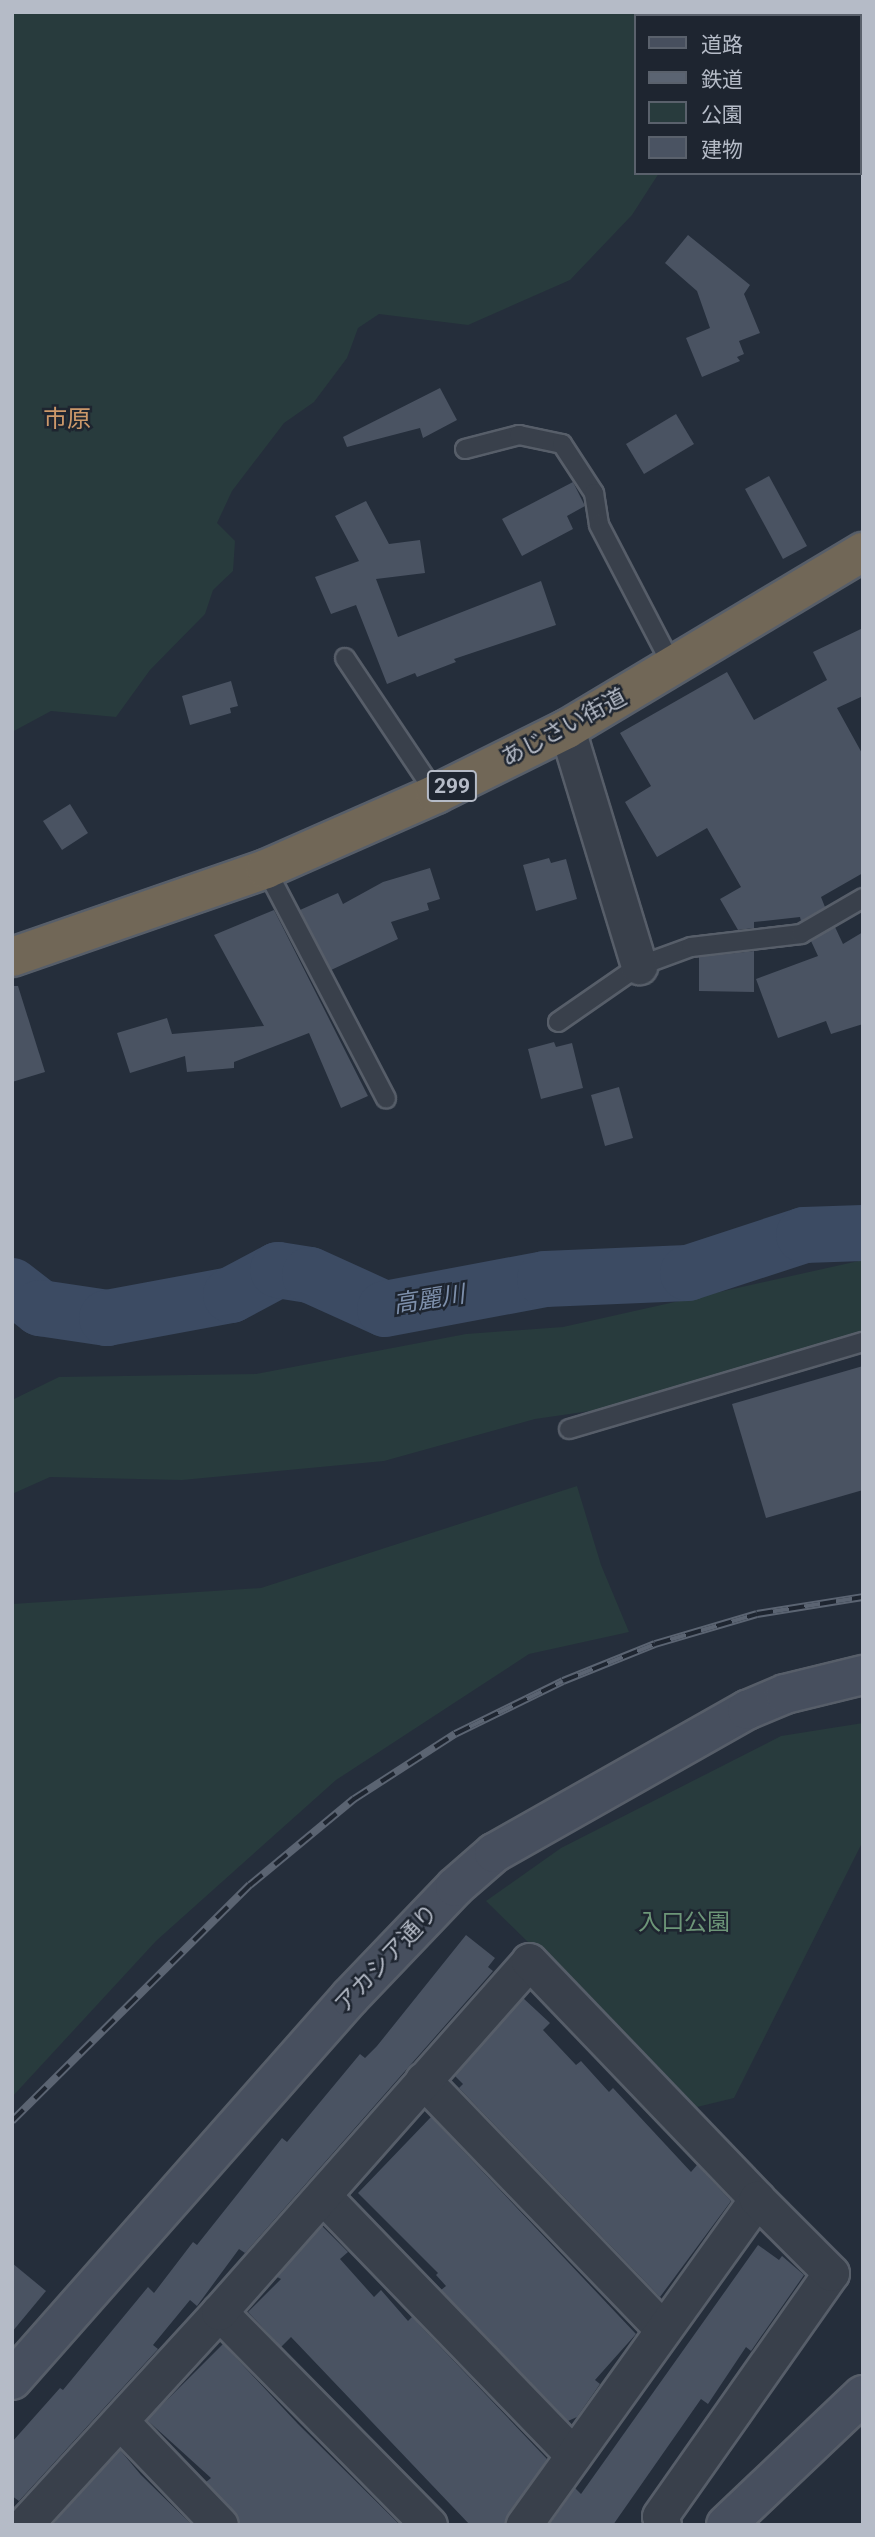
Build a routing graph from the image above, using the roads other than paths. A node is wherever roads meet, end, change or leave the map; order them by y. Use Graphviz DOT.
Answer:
graph roads {
  1 [pos="465,449"];
  2 [pos="863,552"];
  3 [pos="345,658"];
  4 [pos="673,667"];
  5 [pos="567,729"];
  6 [pos="436,794"];
  7 [pos="266,869"];
  8 [pos="863,898"];
  9 [pos="12,957"];
  10 [pos="639,966"];
  11 [pos="558,1023"];
  12 [pos="386,1099"];
  13 [pos="863,1342"];
  14 [pos="569,1429"];
  15 [pos="863,1675"];
  16 [pos="423,2080"];
  17 [pos="323,2196"];
  18 [pos="757,2199"];
  19 [pos="219,2312"];
  20 [pos="662,2328"];
  21 [pos="12,2381"];
  22 [pos="863,2395"];
  23 [pos="120,2421"];
  24 [pos="573,2455"];
  25 [pos="23,2525"];
  26 [pos="220,2525"];
  27 [pos="429,2525"];
  28 [pos="524,2525"];
  29 [pos="663,2525"];
  30 [pos="726,2525"];
  1 -- 4 [label="lane"];
  2 -- 4 [label="highway, あじさい街道 / 299"];
  3 -- 6 [label="lane"];
  4 -- 5 [label="highway, あじさい街道 / 299"];
  5 -- 6 [label="highway, あじさい街道 / 299"];
  5 -- 10 [label="street"];
  6 -- 7 [label="highway, あじさい街道 / 299"];
  7 -- 9 [label="highway, あじさい街道 / 299"];
  7 -- 12 [label="lane"];
  8 -- 10 [label="lane"];
  10 -- 11 [label="lane"];
  13 -- 14 [label="lane"];
  15 -- 21 [label="street, アカシア通り"];
  16 -- 17 [label="street"];
  16 -- 18 [label="street"];
  16 -- 20 [label="street"];
  17 -- 19 [label="street"];
  17 -- 24 [label="street"];
  18 -- 20 [label="street"];
  18 -- 29 [label="street"];
  19 -- 23 [label="street"];
  19 -- 27 [label="street"];
  20 -- 24 [label="street"];
  22 -- 30 [label="street"];
  23 -- 25 [label="street"];
  23 -- 26 [label="street"];
  24 -- 28 [label="street"];
}
